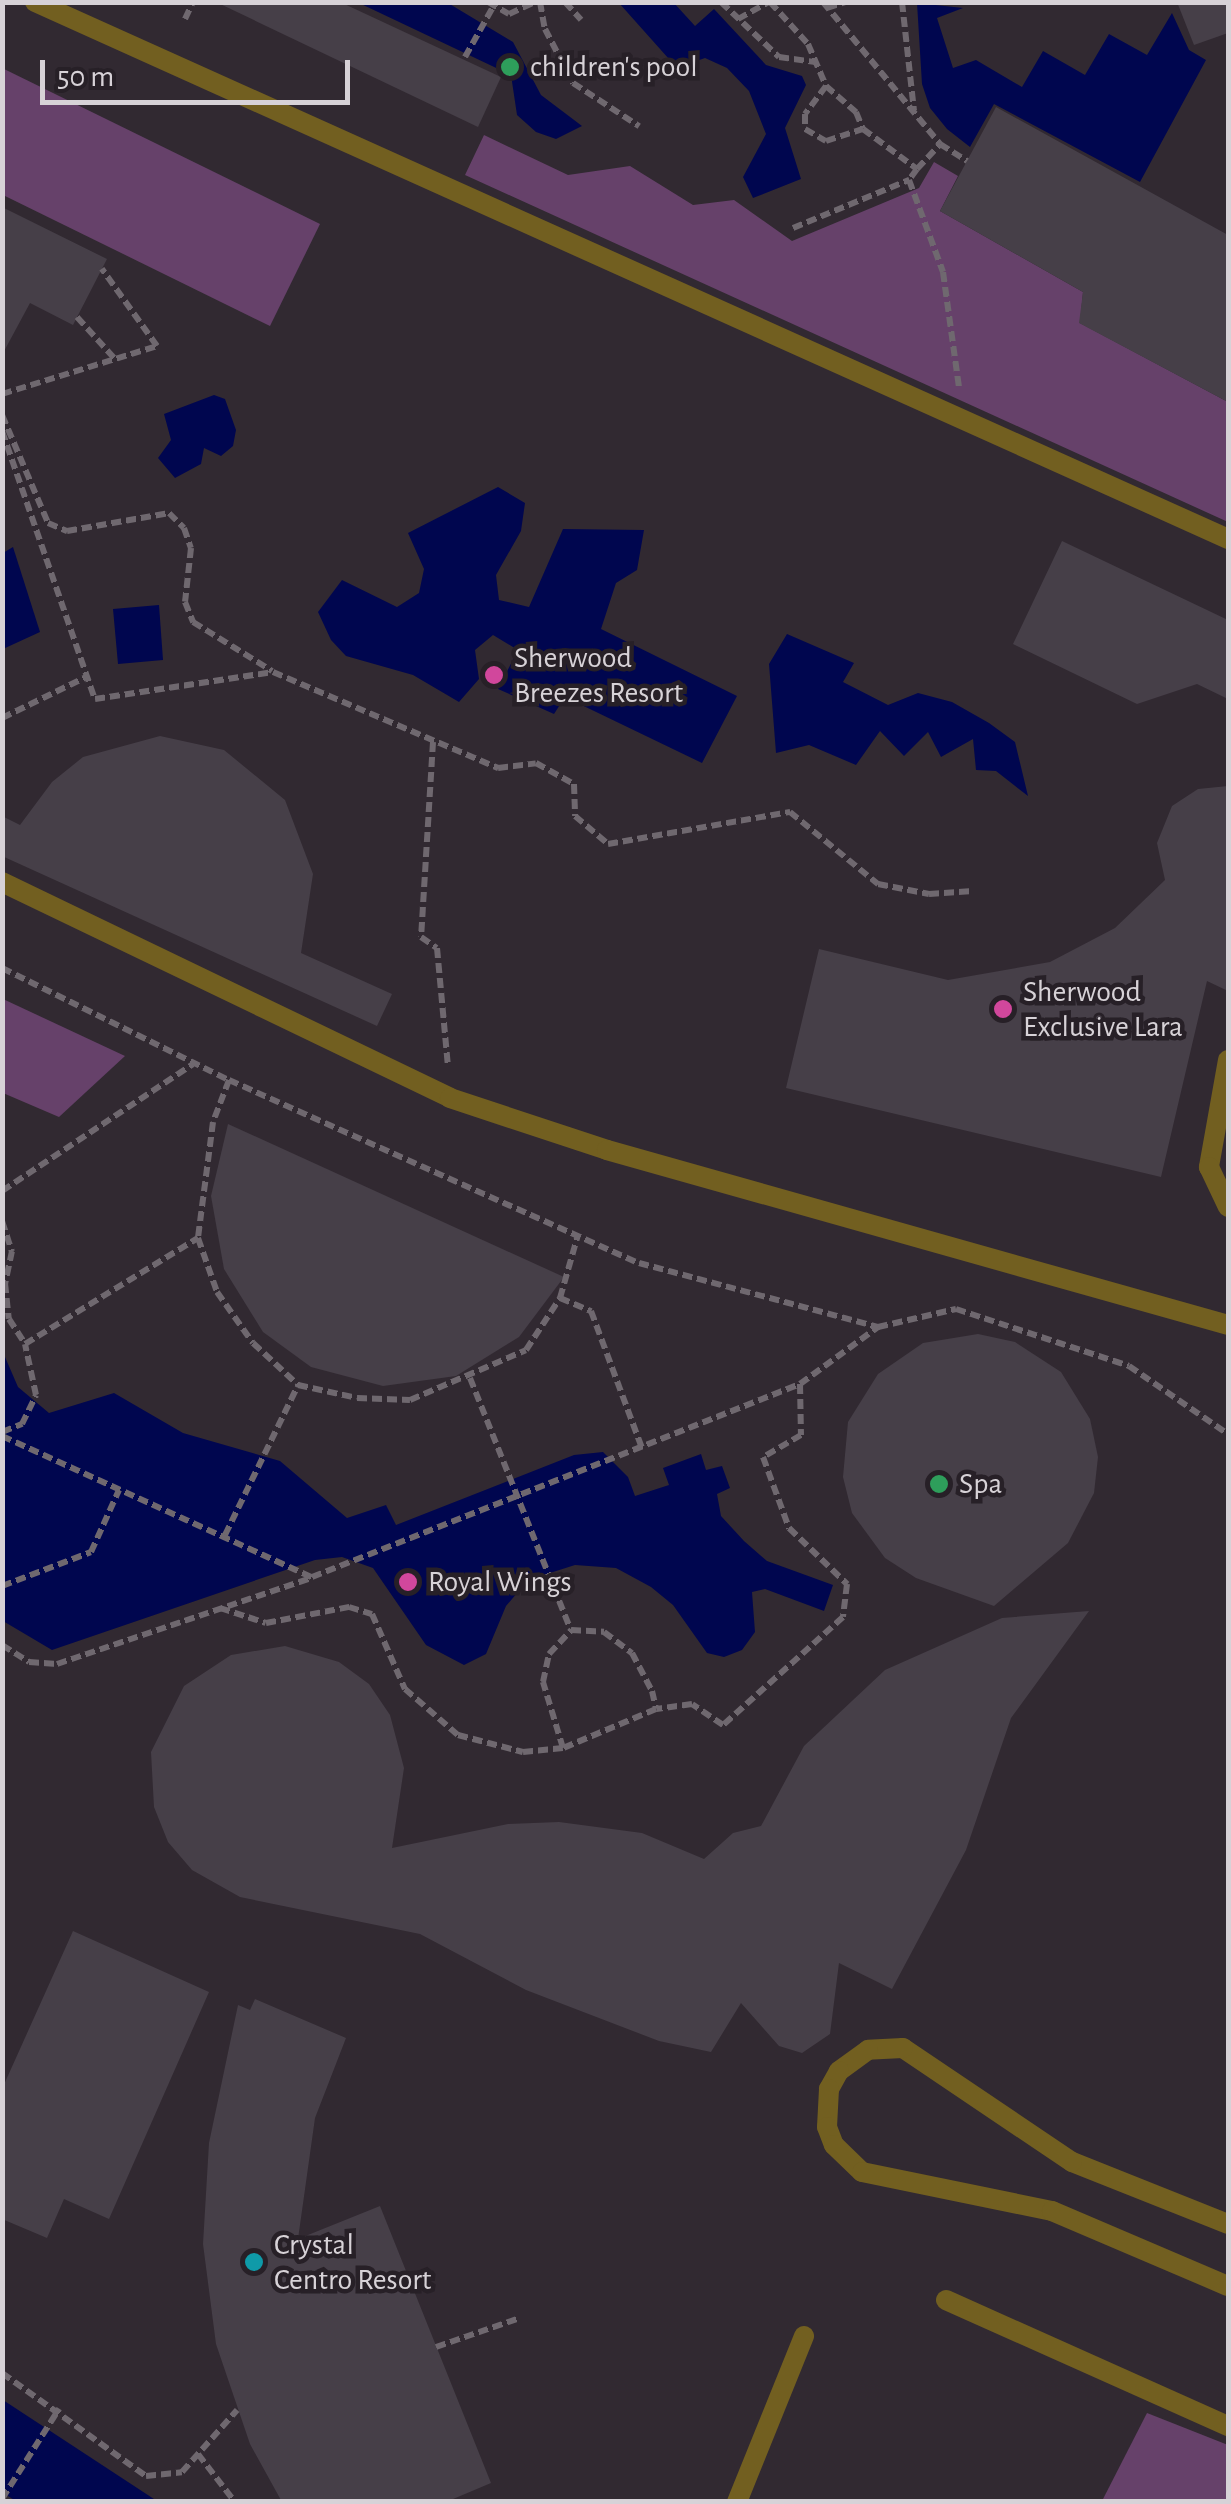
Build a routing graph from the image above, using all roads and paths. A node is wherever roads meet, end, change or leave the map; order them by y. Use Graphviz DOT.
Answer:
graph roads {
  1 [pos="35,2"];
  2 [pos="193,2"];
  3 [pos="537,2"];
  4 [pos="564,2"];
  5 [pos="721,2"];
  6 [pos="769,2"];
  7 [pos="845,2"];
  8 [pos="902,2"];
  9 [pos="490,5"];
  10 [pos="825,5"];
  11 [pos="738,18"];
  12 [pos="184,19"];
  13 [pos="581,20"];
  14 [pos="465,57"];
  15 [pos="816,62"];
  16 [pos="826,86"];
  17 [pos="915,116"];
  18 [pos="639,126"];
  19 [pos="864,129"];
  20 [pos="940,144"];
  21 [pos="967,162"];
  22 [pos="918,168"];
  23 [pos="908,180"];
  24 [pos="793,228"];
  25 [pos="102,270"];
  26 [pos="77,317"];
  27 [pos="115,359"];
  28 [pos="959,389"];
  29 [pos="2,394"];
  30 [pos="2,415"];
  31 [pos="2,431"];
  32 [pos="1228,539"];
  33 [pos="274,672"];
  34 [pos="86,677"];
  35 [pos="2,718"];
  36 [pos="432,742"];
  37 [pos="2,882"];
  38 [pos="973,892"];
  39 [pos="2,968"];
  40 [pos="1228,1060"];
  41 [pos="194,1064"];
  42 [pos="229,1080"];
  43 [pos="450,1098"];
  44 [pos="2,1190"];
  45 [pos="1228,1207"];
  46 [pos="2,1221"];
  47 [pos="578,1235"];
  48 [pos="198,1238"];
  49 [pos="560,1298"];
  50 [pos="1228,1326"];
  51 [pos="878,1327"];
  52 [pos="25,1344"];
  53 [pos="470,1378"];
  54 [pos="800,1384"];
  55 [pos="298,1385"];
  56 [pos="2,1434"];
  57 [pos="1228,1434"];
  58 [pos="642,1448"];
  59 [pos="119,1490"];
  60 [pos="522,1496"];
  61 [pos="225,1536"];
  62 [pos="312,1577"];
  63 [pos="2,1586"];
  64 [pos="220,1608"];
  65 [pos="571,1630"];
  66 [pos="2,1645"];
  67 [pos="656,1709"];
  68 [pos="563,1748"];
  69 [pos="1228,2224"];
  70 [pos="1228,2286"];
  71 [pos="946,2300"];
  72 [pos="518,2318"];
  73 [pos="804,2336"];
  74 [pos="436,2347"];
  75 [pos="2,2374"];
  76 [pos="59,2409"];
  77 [pos="237,2410"];
  78 [pos="1228,2426"];
  79 [pos="198,2454"];
  80 [pos="2,2499"];
  81 [pos="235,2502"];
  82 [pos="737,2502"];
  1 -- 32 [label="lane"];
  2 -- 12 [label="path"];
  3 -- 9 [label="path"];
  3 -- 18 [label="path"];
  4 -- 13 [label="path"];
  5 -- 11 [label="path"];
  6 -- 11 [label="path"];
  6 -- 15 [label="path"];
  7 -- 10 [label="path"];
  8 -- 17 [label="path"];
  9 -- 14 [label="path"];
  10 -- 17 [label="path"];
  11 -- 15 [label="path"];
  15 -- 16 [label="path"];
  16 -- 19 [label="path"];
  16 -- 19 [label="path"];
  17 -- 20 [label="path"];
  19 -- 22 [label="path"];
  20 -- 21 [label="path"];
  20 -- 22 [label="path"];
  22 -- 23 [label="path"];
  23 -- 24 [label="path"];
  23 -- 28 [label="path"];
  25 -- 27 [label="path"];
  26 -- 27 [label="path"];
  27 -- 29 [label="path"];
  30 -- 33 [label="path"];
  31 -- 34 [label="path"];
  33 -- 34 [label="path"];
  33 -- 36 [label="path"];
  34 -- 35 [label="path"];
  36 -- 38 [label="path"];
  36 -- 43 [label="path"];
  37 -- 43 [label="lane"];
  39 -- 41 [label="path"];
  40 -- 45 [label="lane"];
  41 -- 42 [label="path"];
  41 -- 44 [label="path"];
  42 -- 47 [label="path"];
  42 -- 48 [label="path"];
  43 -- 50 [label="lane"];
  46 -- 52 [label="path"];
  47 -- 49 [label="path"];
  47 -- 51 [label="path"];
  48 -- 52 [label="path"];
  48 -- 55 [label="path"];
  49 -- 53 [label="path"];
  49 -- 58 [label="path"];
  51 -- 54 [label="path"];
  51 -- 57 [label="path"];
  52 -- 56 [label="path"];
  53 -- 55 [label="path"];
  53 -- 60 [label="path"];
  54 -- 58 [label="path"];
  54 -- 67 [label="path"];
  55 -- 61 [label="path"];
  56 -- 59 [label="path"];
  58 -- 60 [label="path"];
  59 -- 61 [label="path"];
  59 -- 63 [label="path"];
  60 -- 62 [label="path"];
  60 -- 65 [label="path"];
  61 -- 62 [label="path"];
  62 -- 64 [label="path"];
  64 -- 66 [label="path"];
  64 -- 68 [label="path"];
  65 -- 67 [label="path"];
  65 -- 68 [label="path"];
  67 -- 68 [label="path"];
  69 -- 70 [label="lane"];
  71 -- 78 [label="lane"];
  72 -- 74 [label="path"];
  73 -- 82 [label="lane"];
  75 -- 76 [label="path"];
  76 -- 79 [label="path"];
  76 -- 80 [label="path"];
  77 -- 79 [label="path"];
  79 -- 81 [label="path"];
}
